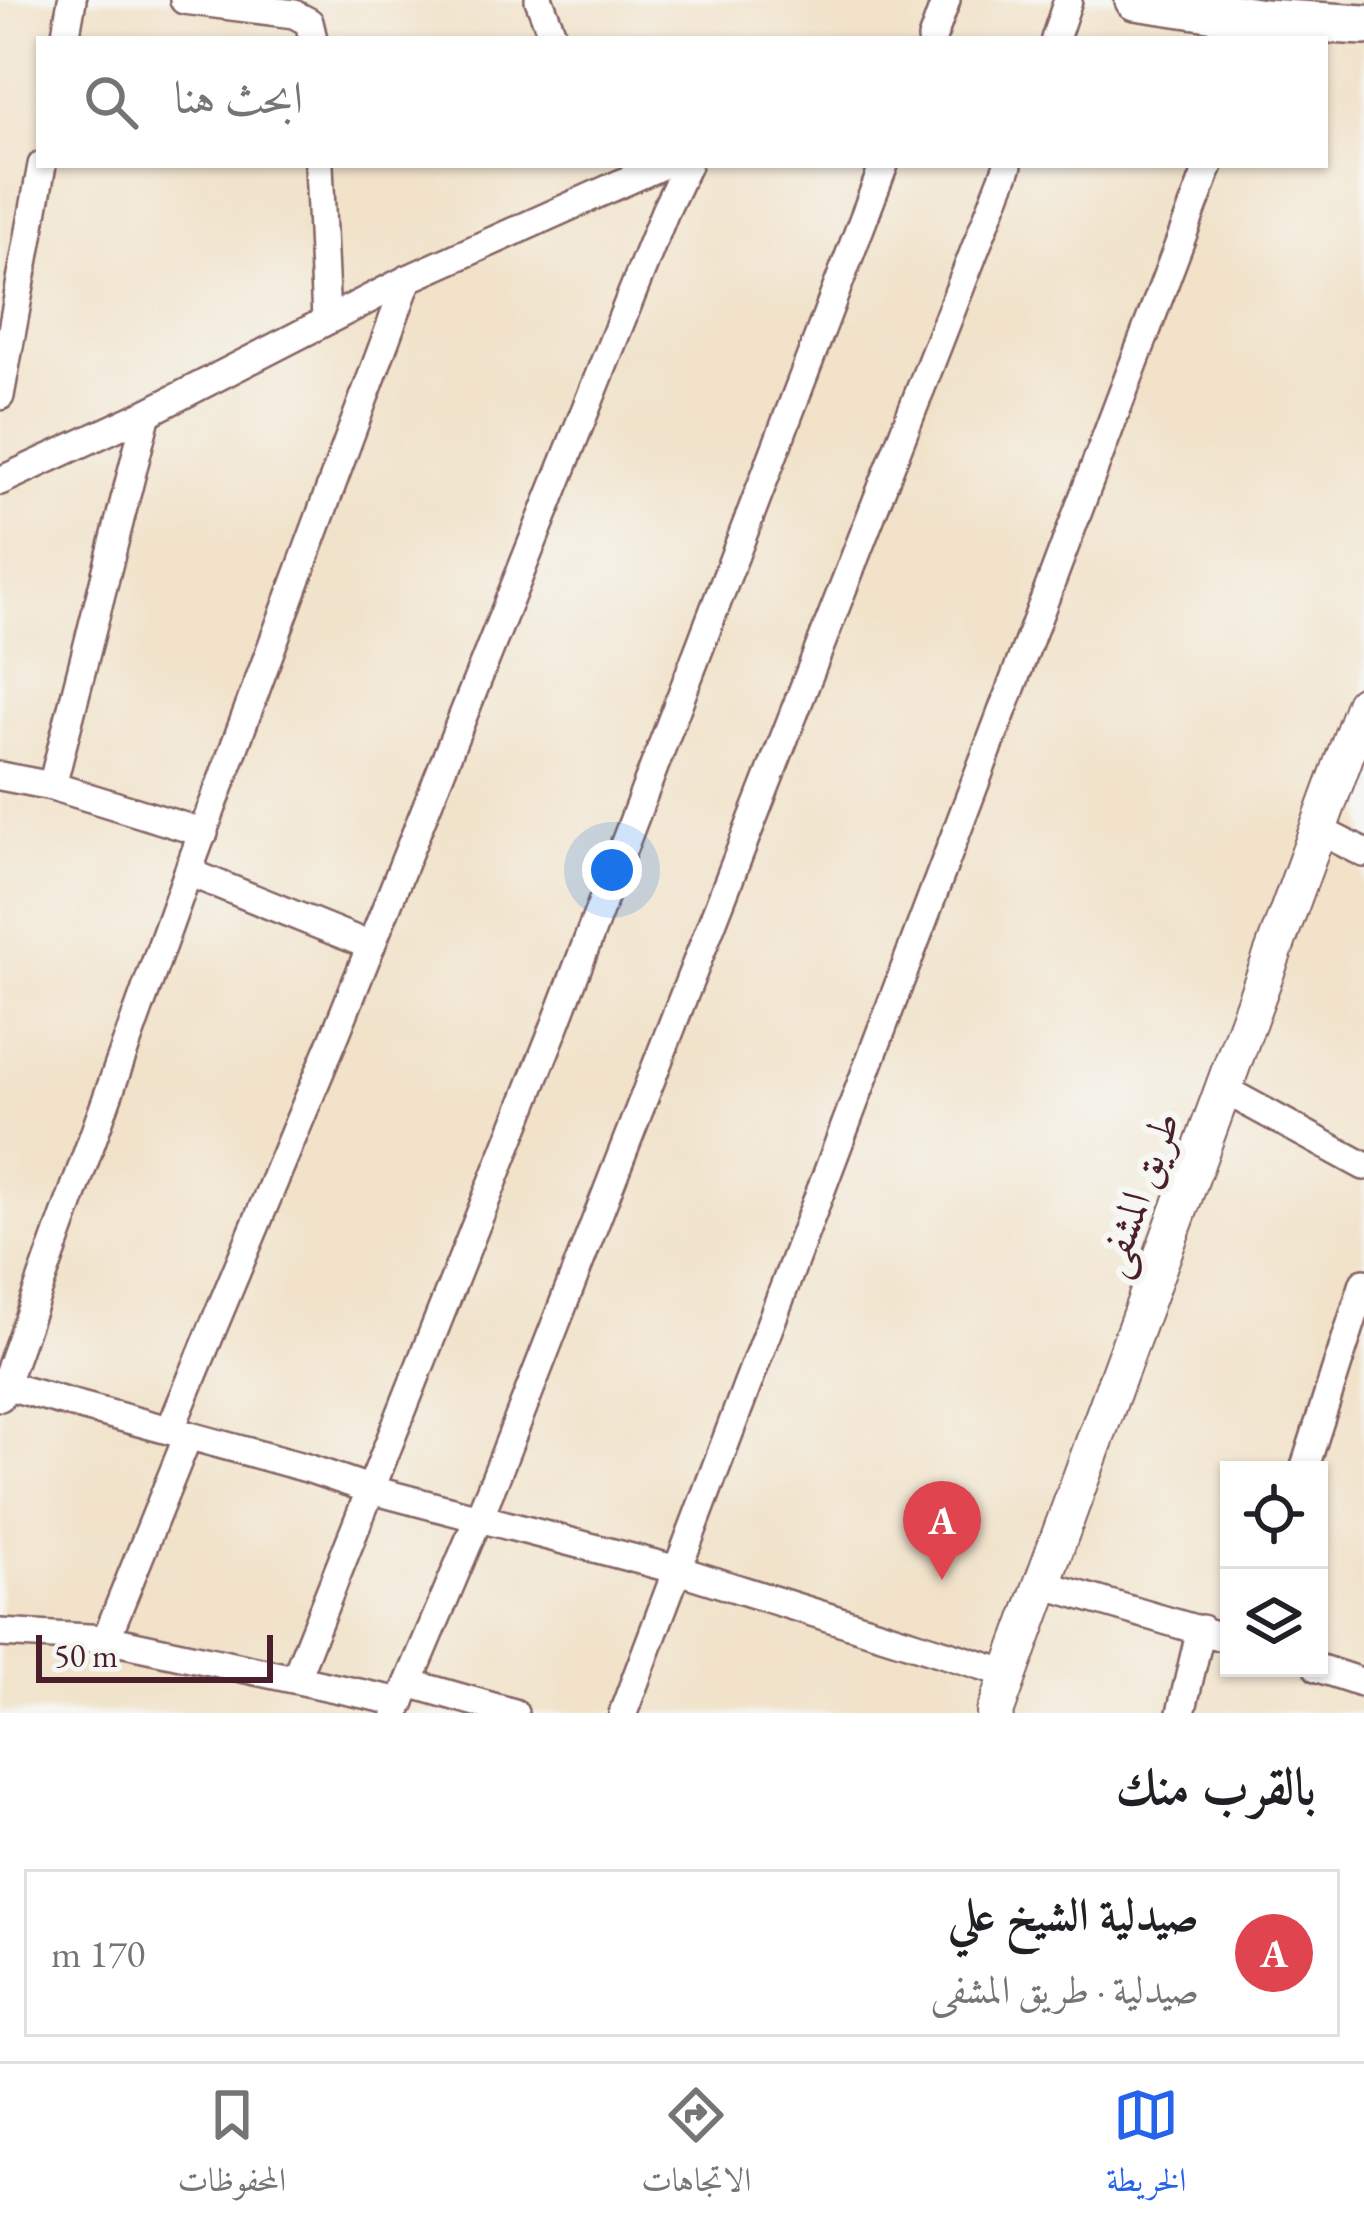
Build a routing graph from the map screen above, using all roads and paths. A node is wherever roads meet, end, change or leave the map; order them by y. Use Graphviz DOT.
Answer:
graph roads {
  1 [pos="72,0"];
  2 [pos="184,0"];
  3 [pos="539,0"];
  4 [pos="946,0"];
  5 [pos="1068,0"];
  6 [pos="1135,0"];
  7 [pos="1364,25"];
  8 [pos="1260,29"];
  9 [pos="66,36"];
  10 [pos="312,36"];
  11 [pos="553,36"];
  12 [pos="933,36"];
  13 [pos="1056,36"];
  14 [pos="41,168"];
  15 [pos="319,168"];
  16 [pos="647,168"];
  17 [pos="686,168"];
  18 [pos="883,168"];
  19 [pos="1006,168"];
  20 [pos="1208,168"];
  21 [pos="606,176"];
  22 [pos="408,279"];
  23 [pos="326,320"];
  24 [pos="0,396"];
  25 [pos="148,413"];
  26 [pos="0,481"];
  27 [pos="1364,704"];
  28 [pos="0,776"];
  29 [pos="52,786"];
  30 [pos="1317,829"];
  31 [pos="204,833"];
  32 [pos="1364,854"];
  33 [pos="188,872"];
  34 [pos="370,946"];
  35 [pos="1223,1089"];
  36 [pos="1364,1166"];
  37 [pos="1364,1283"];
  38 [pos="1,1388"];
  39 [pos="179,1433"];
  40 [pos="1307,1461"];
  41 [pos="372,1490"];
  42 [pos="480,1515"];
  43 [pos="678,1570"];
  44 [pos="1042,1584"];
  45 [pos="1201,1629"];
  46 [pos="0,1633"];
  47 [pos="1220,1636"];
  48 [pos="106,1639"];
  49 [pos="1328,1671"];
  50 [pos="1009,1674"];
  51 [pos="296,1677"];
  52 [pos="1364,1683"];
  53 [pos="402,1699"];
  54 [pos="514,1713"];
  55 [pos="623,1713"];
  56 [pos="994,1713"];
  57 [pos="1181,1713"];
  1 -- 9 [label="street"];
  2 -- 10 [label="street"];
  3 -- 11 [label="street"];
  4 -- 12 [label="street"];
  5 -- 13 [label="street"];
  6 -- 8 [label="main road"];
  7 -- 8 [label="main road"];
  14 -- 24 [label="street"];
  15 -- 23 [label="street"];
  16 -- 21 [label="street"];
  17 -- 34 [label="street"];
  18 -- 41 [label="street"];
  19 -- 42 [label="street"];
  20 -- 43 [label="street"];
  21 -- 22 [label="street"];
  22 -- 23 [label="street"];
  22 -- 31 [label="street"];
  23 -- 25 [label="street"];
  25 -- 26 [label="street"];
  25 -- 29 [label="street"];
  27 -- 30 [label="street, طريق المشفى"];
  28 -- 29 [label="street"];
  29 -- 31 [label="street"];
  30 -- 32 [label="street"];
  30 -- 35 [label="street, طريق المشفى"];
  31 -- 33 [label="street"];
  33 -- 34 [label="street"];
  33 -- 38 [label="street"];
  34 -- 39 [label="street"];
  35 -- 36 [label="street"];
  35 -- 44 [label="street, طريق المشفى"];
  37 -- 40 [label="street"];
  38 -- 39 [label="street"];
  39 -- 41 [label="street"];
  39 -- 48 [label="street"];
  41 -- 42 [label="street"];
  41 -- 51 [label="street"];
  42 -- 43 [label="street"];
  42 -- 53 [label="street"];
  43 -- 50 [label="street"];
  43 -- 55 [label="street"];
  44 -- 45 [label="street"];
  44 -- 50 [label="street, طريق المشفى"];
  45 -- 47 [label="street"];
  45 -- 57 [label="street"];
  46 -- 48 [label="street"];
  48 -- 51 [label="street"];
  49 -- 52 [label="street"];
  50 -- 56 [label="street, طريق المشفى"];
  51 -- 53 [label="street"];
  53 -- 54 [label="street"];
}
